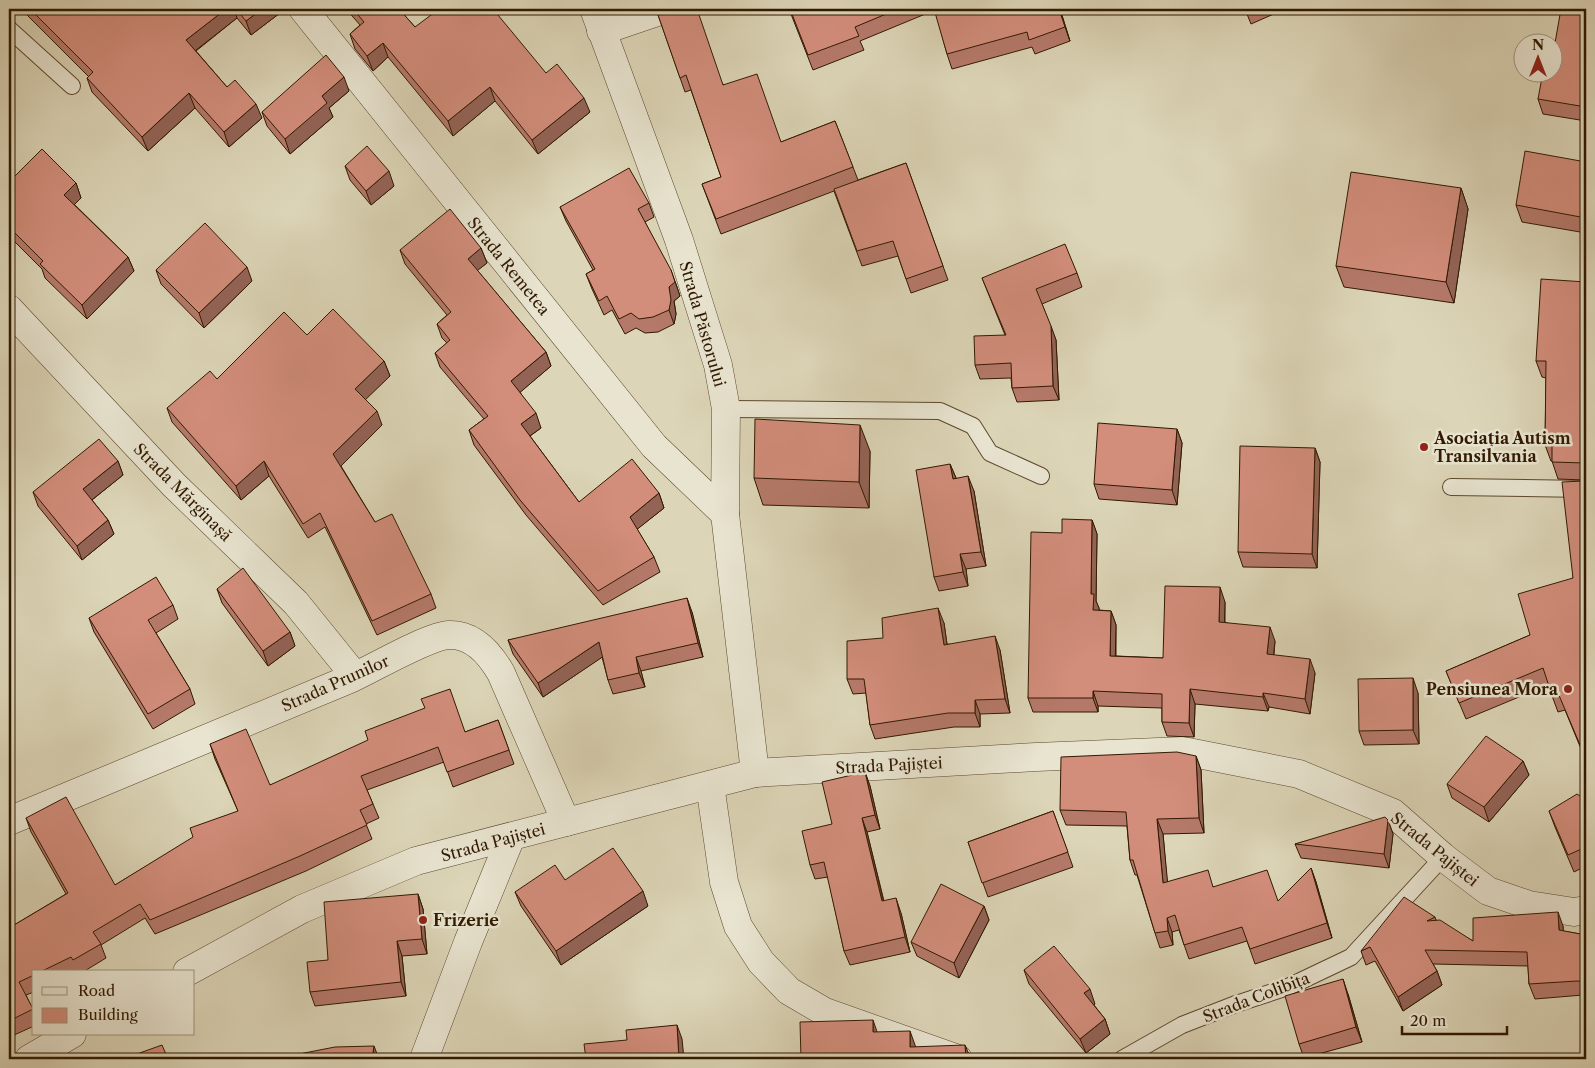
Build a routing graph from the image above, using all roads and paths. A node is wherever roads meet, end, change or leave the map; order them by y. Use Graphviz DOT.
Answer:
graph roads {
  1 [pos="303,9"];
  2 [pos="666,9"];
  3 [pos="598,20"];
  4 [pos="9,29"];
  5 [pos="72,86"];
  6 [pos="9,309"];
  7 [pos="726,409"];
  8 [pos="1042,476"];
  9 [pos="1452,487"];
  10 [pos="1586,489"];
  11 [pos="725,514"];
  12 [pos="355,676"];
  13 [pos="755,773"];
  14 [pos="710,785"];
  15 [pos="9,821"];
  16 [pos="566,822"];
  17 [pos="511,837"];
  18 [pos="1443,857"];
  19 [pos="1586,910"];
  20 [pos="191,970"];
  21 [pos="69,1036"];
  22 [pos="29,1059"];
  23 [pos="424,1059"];
  24 [pos="958,1059"];
  25 [pos="1122,1059"];
  1 -- 11 [label="street, Strada Remetea"];
  2 -- 3 [label="street"];
  3 -- 7 [label="street, Strada Păstorului"];
  4 -- 5 [label="lane"];
  6 -- 12 [label="street, Strada Mărginașă"];
  7 -- 8 [label="lane"];
  7 -- 11 [label="street, Strada Păstorului"];
  9 -- 10 [label="lane"];
  11 -- 13 [label="street, Strada Păstorului"];
  12 -- 15 [label="street, Strada Prunilor"];
  12 -- 16 [label="street, Strada Prunilor"];
  13 -- 14 [label="street, Strada Pajiștei"];
  13 -- 18 [label="street, Strada Pajiștei"];
  14 -- 16 [label="street, Strada Pajiștei"];
  14 -- 24 [label="street"];
  16 -- 17 [label="street, Strada Pajiștei"];
  17 -- 20 [label="street, Strada Pajiștei"];
  17 -- 23 [label="street"];
  18 -- 19 [label="street, Strada Pajiștei"];
  18 -- 25 [label="lane, Strada Colibița"];
  21 -- 22 [label="street"];
}
